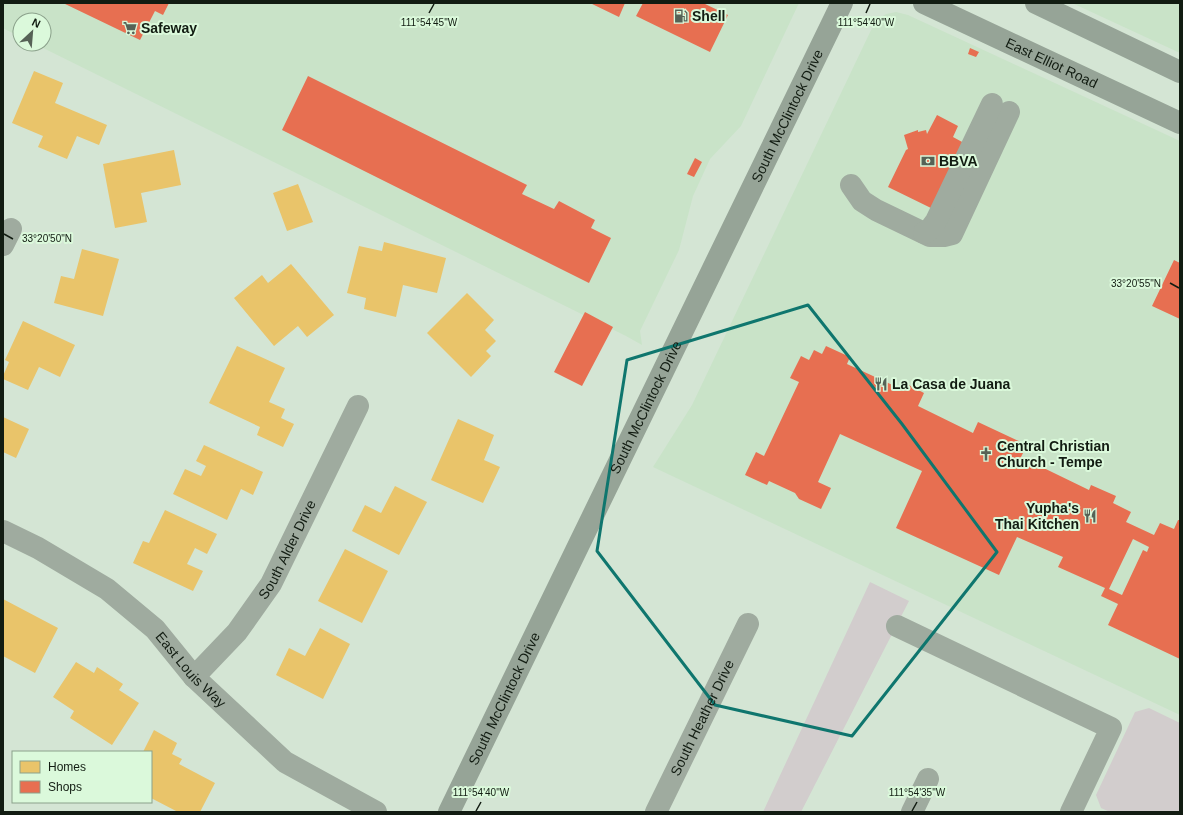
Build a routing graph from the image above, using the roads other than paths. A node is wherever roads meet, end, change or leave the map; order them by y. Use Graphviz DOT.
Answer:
graph roads {
  1 [pos="842,3"];
  2 [pos="924,3"];
  3 [pos="1036,3"];
  4 [pos="1180,72"];
  5 [pos="1000,108"];
  6 [pos="1180,123"];
  7 [pos="851,185"];
  8 [pos="358,406"];
  9 [pos="3,531"];
  10 [pos="748,624"];
  11 [pos="897,626"];
  12 [pos="194,677"];
  13 [pos="928,779"];
  14 [pos="376,812"];
  15 [pos="450,812"];
  16 [pos="656,812"];
  17 [pos="912,812"];
  18 [pos="1071,812"];
  1 -- 15 [label="main road, South McClintock Drive"];
  2 -- 6 [label="main road, East Elliot Road"];
  3 -- 4 [label="main road"];
  5 -- 7 [label="street"];
  8 -- 12 [label="street, South Alder Drive"];
  9 -- 12 [label="street, East Louis Way"];
  10 -- 16 [label="street, South Heather Drive"];
  11 -- 18 [label="street"];
  12 -- 14 [label="street, East Louis Way"];
  13 -- 17 [label="street"];
}
